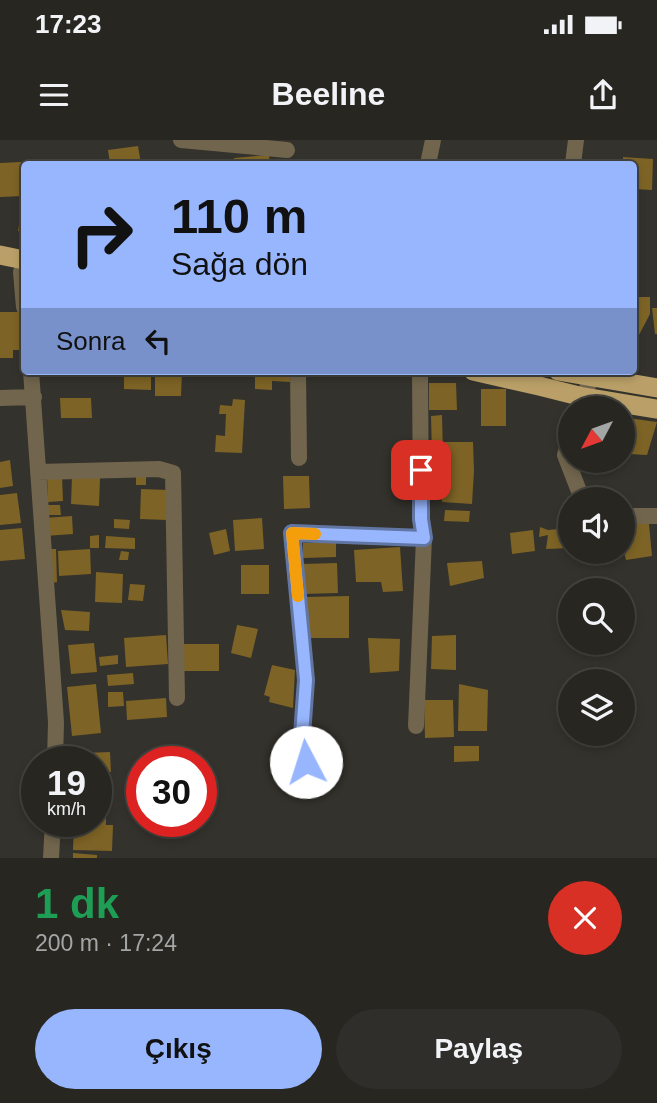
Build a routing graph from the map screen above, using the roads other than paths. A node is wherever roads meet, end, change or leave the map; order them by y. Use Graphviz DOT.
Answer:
graph roads {
  1 [pos="181,140"];
  2 [pos="433,140"];
  3 [pos="576,140"];
  4 [pos="287,152"];
  5 [pos="429,161"];
  6 [pos="573,161"];
  7 [pos="0,255"];
  8 [pos="21,267"];
  9 [pos="0,269"];
  10 [pos="21,269"];
  11 [pos="31,375"];
  12 [pos="298,375"];
  13 [pos="420,375"];
  14 [pos="490,375"];
  15 [pos="581,375"];
  16 [pos="591,377"];
  17 [pos="657,388"];
  18 [pos="564,396"];
  19 [pos="584,396"];
  20 [pos="34,397"];
  21 [pos="0,398"];
  22 [pos="635,407"];
  23 [pos="657,409"];
  24 [pos="299,458"];
  25 [pos="38,472"];
  26 [pos="635,516"];
  27 [pos="657,516"];
  28 [pos="424,538"];
  29 [pos="177,698"];
  30 [pos="416,726"];
  31 [pos="56,746"];
  32 [pos="309,789"];
  33 [pos="52,837"];
  34 [pos="51,858"];
  1 -- 4 [label="street"];
  2 -- 5 [label="street"];
  3 -- 6 [label="street"];
  7 -- 8 [label="highway"];
  9 -- 10 [label="highway"];
  11 -- 20 [label="street"];
  12 -- 24 [label="street"];
  13 -- 28 [label="street"];
  14 -- 18 [label="highway"];
  15 -- 16 [label="highway"];
  16 -- 17 [label="highway"];
  16 -- 19 [label="street"];
  20 -- 21 [label="street"];
  20 -- 25 [label="street"];
  22 -- 23 [label="highway"];
  25 -- 29 [label="street"];
  25 -- 31 [label="street"];
  26 -- 27 [label="street"];
  28 -- 30 [label="street"];
  28 -- 32 [label="street"];
  33 -- 34 [label="street"];
}
